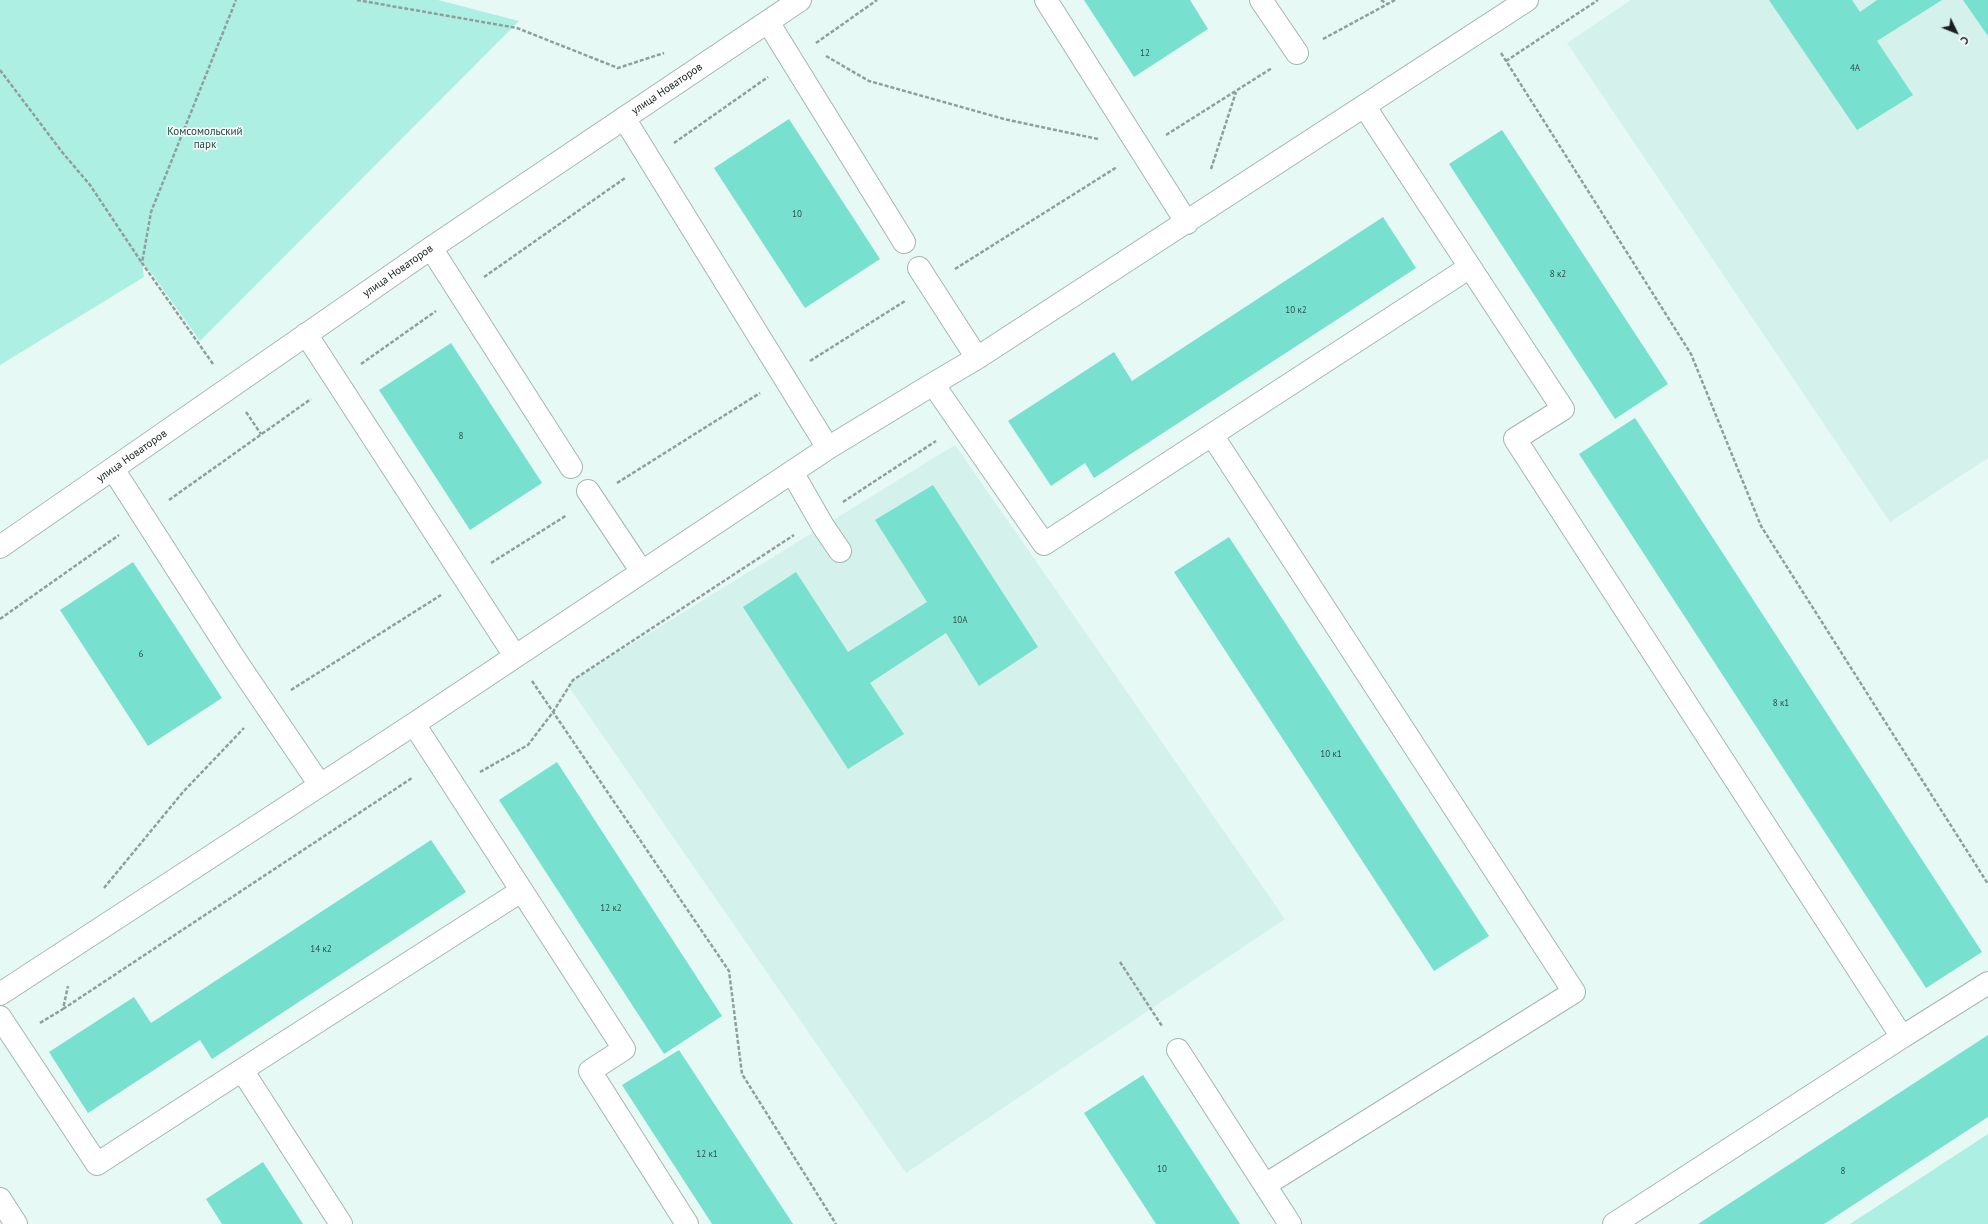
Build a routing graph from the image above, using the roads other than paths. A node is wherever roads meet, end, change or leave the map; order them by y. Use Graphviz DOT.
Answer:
graph roads {
  1 [pos="800,0"];
  2 [pos="1046,0"];
  3 [pos="1261,0"];
  4 [pos="1527,0"];
  5 [pos="768,22"];
  6 [pos="1297,52"];
  7 [pos="1365,107"];
  8 [pos="624,118"];
  9 [pos="1187,223"];
  10 [pos="904,242"];
  11 [pos="431,248"];
  12 [pos="1470,267"];
  13 [pos="919,268"];
  14 [pos="306,334"];
  15 [pos="977,358"];
  16 [pos="933,384"];
  17 [pos="1212,435"];
  18 [pos="828,448"];
  19 [pos="571,467"];
  20 [pos="113,469"];
  21 [pos="792,472"];
  22 [pos="588,490"];
  23 [pos="0,547"];
  24 [pos="840,551"];
  25 [pos="642,572"];
  26 [pos="515,656"];
  27 [pos="414,724"];
  28 [pos="320,785"];
  29 [pos="521,891"];
  30 [pos="1988,983"];
  31 [pos="0,994"];
  32 [pos="0,1017"];
  33 [pos="1902,1036"];
  34 [pos="1178,1050"];
  35 [pos="242,1070"];
  36 [pos="1265,1185"];
  37 [pos="0,1198"];
  38 [pos="16,1224"];
  39 [pos="341,1224"];
  40 [pos="687,1224"];
  41 [pos="1290,1224"];
  42 [pos="1614,1224"];
  1 -- 5 [label="street, улица Новаторов"];
  2 -- 9 [label="street"];
  3 -- 6 [label="street"];
  4 -- 7 [label="street"];
  5 -- 8 [label="street, улица Новаторов"];
  5 -- 10 [label="street"];
  7 -- 9 [label="street"];
  7 -- 12 [label="street"];
  8 -- 11 [label="street, улица Новаторов"];
  8 -- 18 [label="street"];
  9 -- 15 [label="street"];
  11 -- 14 [label="street, улица Новаторов"];
  11 -- 19 [label="street"];
  12 -- 17 [label="street"];
  12 -- 33 [label="street"];
  13 -- 15 [label="street"];
  14 -- 20 [label="street, улица Новаторов"];
  14 -- 26 [label="street"];
  15 -- 16 [label="street"];
  16 -- 17 [label="street"];
  16 -- 18 [label="street"];
  17 -- 36 [label="street"];
  18 -- 21 [label="street"];
  20 -- 23 [label="street, улица Новаторов"];
  20 -- 28 [label="street"];
  21 -- 24 [label="street"];
  21 -- 25 [label="street"];
  22 -- 25 [label="street"];
  25 -- 26 [label="street"];
  26 -- 27 [label="street"];
  27 -- 28 [label="street"];
  27 -- 29 [label="street"];
  28 -- 31 [label="street"];
  29 -- 35 [label="street"];
  29 -- 40 [label="street"];
  30 -- 33 [label="street"];
  32 -- 35 [label="street"];
  33 -- 42 [label="street"];
  34 -- 36 [label="street"];
  35 -- 39 [label="street"];
  36 -- 41 [label="street"];
  37 -- 38 [label="street"];
}
